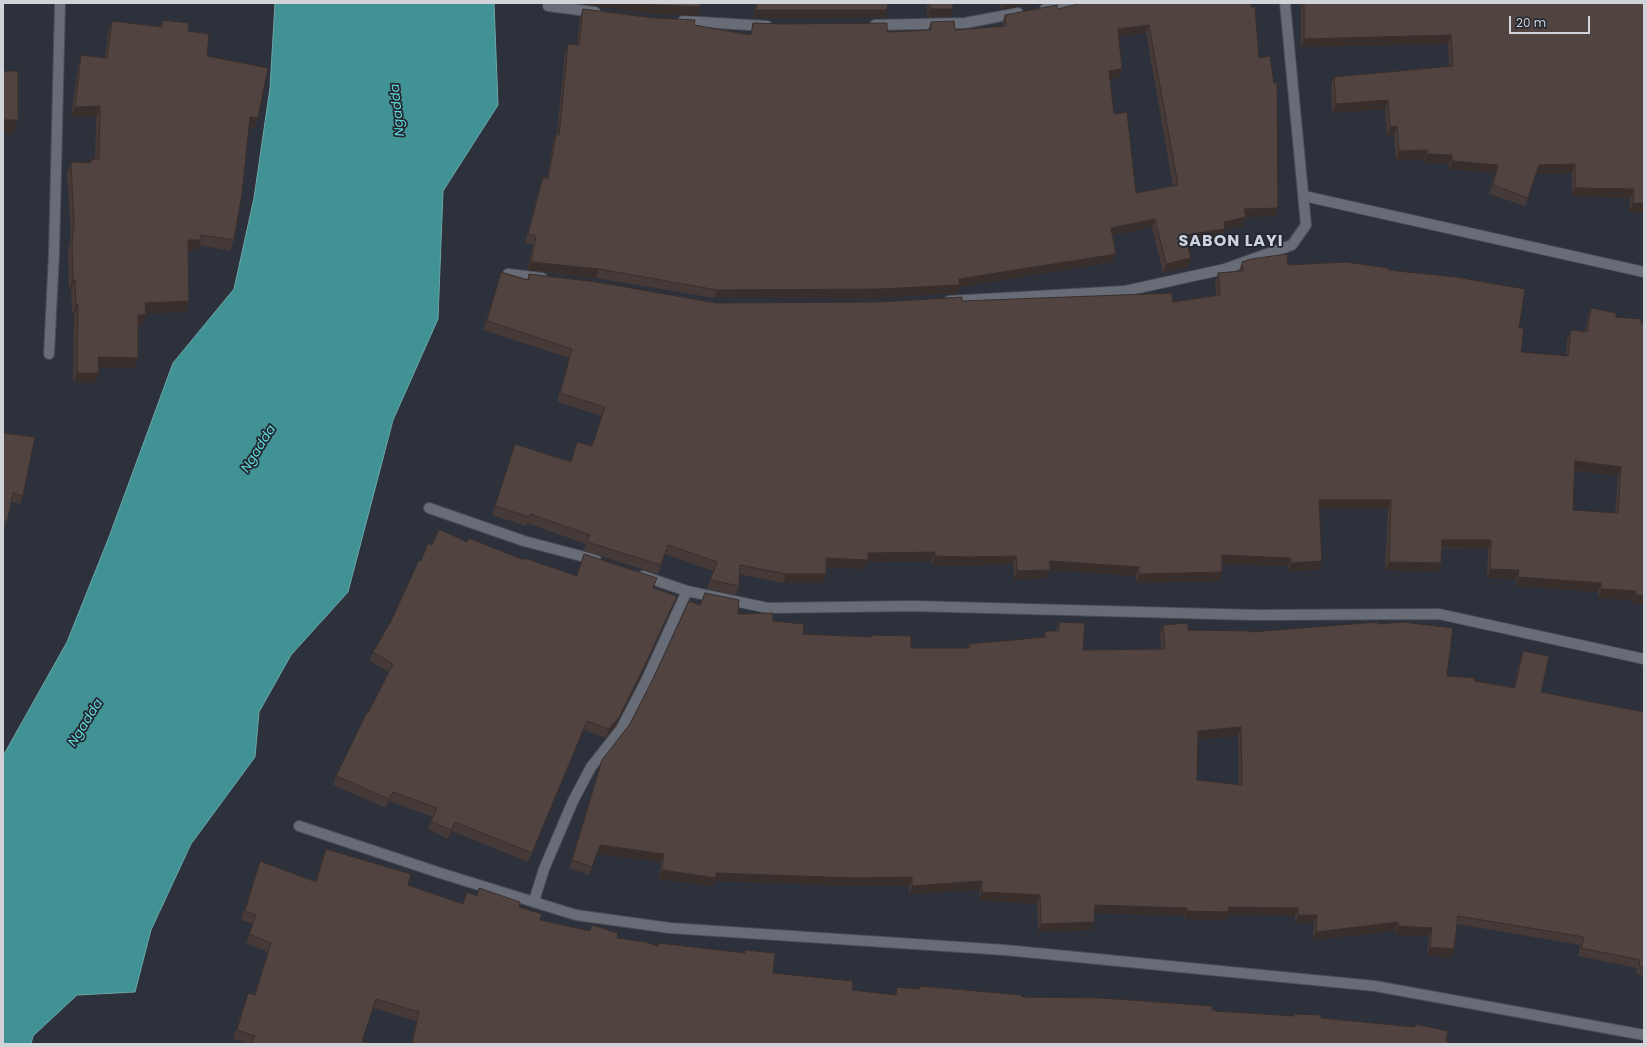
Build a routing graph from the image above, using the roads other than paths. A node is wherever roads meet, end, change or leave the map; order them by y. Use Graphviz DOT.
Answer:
graph roads {
  1 [pos="60,3"];
  2 [pos="1075,3"];
  3 [pos="1285,3"];
  4 [pos="548,6"];
  5 [pos="607,14"];
  6 [pos="676,21"];
  7 [pos="867,25"];
  8 [pos="779,26"];
  9 [pos="1304,196"];
  10 [pos="1644,272"];
  11 [pos="508,274"];
  12 [pos="555,280"];
  13 [pos="940,301"];
  14 [pos="49,354"];
  15 [pos="429,508"];
  16 [pos="605,563"];
  17 [pos="635,573"];
  18 [pos="687,591"];
  19 [pos="1644,659"];
  20 [pos="299,826"];
  21 [pos="534,901"];
  22 [pos="1644,1035"];
  1 -- 14 [label="street"];
  2 -- 7 [label="street"];
  3 -- 9 [label="street"];
  4 -- 5 [label="street"];
  6 -- 8 [label="street"];
  9 -- 10 [label="street"];
  9 -- 13 [label="street"];
  11 -- 12 [label="street"];
  15 -- 16 [label="street"];
  17 -- 18 [label="street"];
  18 -- 19 [label="street"];
  18 -- 21 [label="street"];
  20 -- 21 [label="street"];
  21 -- 22 [label="street"];
}
